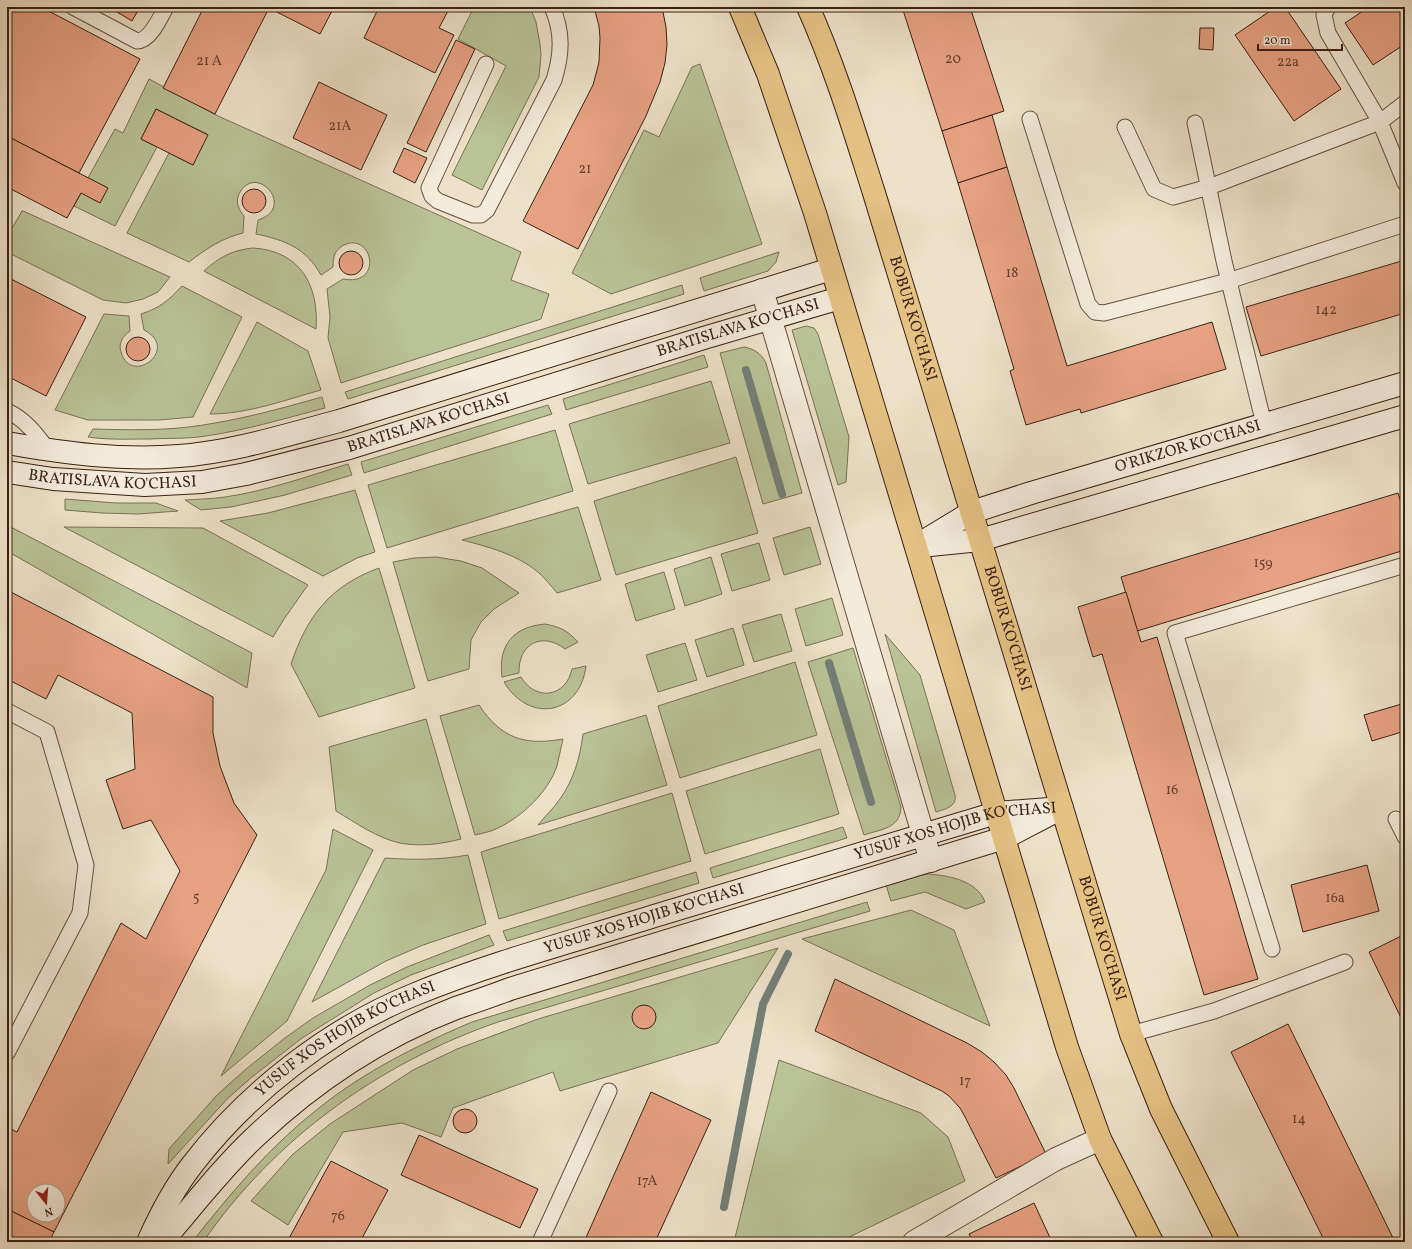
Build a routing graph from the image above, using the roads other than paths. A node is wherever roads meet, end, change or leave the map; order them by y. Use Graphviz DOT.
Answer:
graph roads {
  1 [pos="73,7"];
  2 [pos="166,7"];
  3 [pos="552,7"];
  4 [pos="740,7"];
  5 [pos="808,7"];
  6 [pos="1328,7"];
  7 [pos="486,64"];
  8 [pos="1405,103"];
  9 [pos="1030,119"];
  10 [pos="1380,122"];
  11 [pos="1195,123"];
  12 [pos="1125,128"];
  13 [pos="1405,183"];
  14 [pos="1209,187"];
  15 [pos="1405,224"];
  16 [pos="832,269"];
  17 [pos="1228,281"];
  18 [pos="762,290"];
  19 [pos="840,298"];
  20 [pos="771,318"];
  21 [pos="1405,383"];
  22 [pos="7,411"];
  23 [pos="1405,416"];
  24 [pos="1264,424"];
  25 [pos="7,443"];
  26 [pos="48,450"];
  27 [pos="7,472"];
  28 [pos="972,512"];
  29 [pos="980,540"];
  30 [pos="916,546"];
  31 [pos="1405,565"];
  32 [pos="7,711"];
  33 [pos="1062,808"];
  34 [pos="996,813"];
  35 [pos="1396,819"];
  36 [pos="924,835"];
  37 [pos="1405,837"];
  38 [pos="1004,838"];
  39 [pos="931,861"];
  40 [pos="1272,949"];
  41 [pos="1345,962"];
  42 [pos="1131,1034"];
  43 [pos="7,1053"];
  44 [pos="609,1091"];
  45 [pos="1100,1139"];
  46 [pos="148,1242"];
  47 [pos="162,1242"];
  48 [pos="540,1242"];
  49 [pos="914,1242"];
  50 [pos="1152,1242"];
  51 [pos="1228,1242"];
  1 -- 2 [label="lane"];
  3 -- 7 [label="lane"];
  4 -- 16 [label="main road"];
  5 -- 28 [label="main road, BOBUR KO'CHASI"];
  6 -- 10 [label="lane"];
  8 -- 10 [label="lane"];
  9 -- 17 [label="lane"];
  10 -- 13 [label="lane"];
  10 -- 14 [label="lane"];
  11 -- 14 [label="lane"];
  12 -- 14 [label="lane"];
  14 -- 17 [label="lane"];
  15 -- 17 [label="lane"];
  16 -- 18 [label="main road, BRATISLAVA KO'CHASI"];
  16 -- 19 [label="main road"];
  17 -- 24 [label="lane"];
  18 -- 20 [label="main road"];
  18 -- 26 [label="main road, BRATISLAVA KO'CHASI"];
  19 -- 20 [label="main road, BRATISLAVA KO'CHASI"];
  19 -- 30 [label="main road"];
  20 -- 27 [label="main road, BRATISLAVA KO'CHASI"];
  20 -- 36 [label="main road"];
  21 -- 24 [label="main road, O'RIKZOR KO'CHASI"];
  22 -- 26 [label="lane"];
  23 -- 29 [label="main road, O'RIKZOR KO'CHASI"];
  24 -- 28 [label="main road, O'RIKZOR KO'CHASI"];
  25 -- 26 [label="main road, BRATISLAVA KO'CHASI"];
  28 -- 29 [label="main road, BOBUR KO'CHASI"];
  28 -- 30 [label="main road, O'RIKZOR KO'CHASI"];
  29 -- 30 [label="main road, O'RIKZOR KO'CHASI"];
  29 -- 33 [label="main road, BOBUR KO'CHASI"];
  30 -- 34 [label="main road"];
  31 -- 40 [label="lane"];
  32 -- 43 [label="lane"];
  33 -- 34 [label="main road, YUSUF XOS HOJIB KO'CHASI"];
  33 -- 38 [label="main road, YUSUF XOS HOJIB KO'CHASI"];
  33 -- 42 [label="main road, BOBUR KO'CHASI"];
  34 -- 36 [label="main road, YUSUF XOS HOJIB KO'CHASI"];
  34 -- 38 [label="main road"];
  35 -- 37 [label="lane"];
  36 -- 39 [label="main road"];
  36 -- 46 [label="main road, YUSUF XOS HOJIB KO'CHASI"];
  38 -- 39 [label="main road, YUSUF XOS HOJIB KO'CHASI"];
  38 -- 45 [label="main road"];
  39 -- 47 [label="main road, YUSUF XOS HOJIB KO'CHASI"];
  41 -- 42 [label="lane"];
  42 -- 51 [label="main road, BOBUR KO'CHASI"];
  44 -- 48 [label="lane"];
  45 -- 49 [label="main road"];
  45 -- 50 [label="main road"];
}
